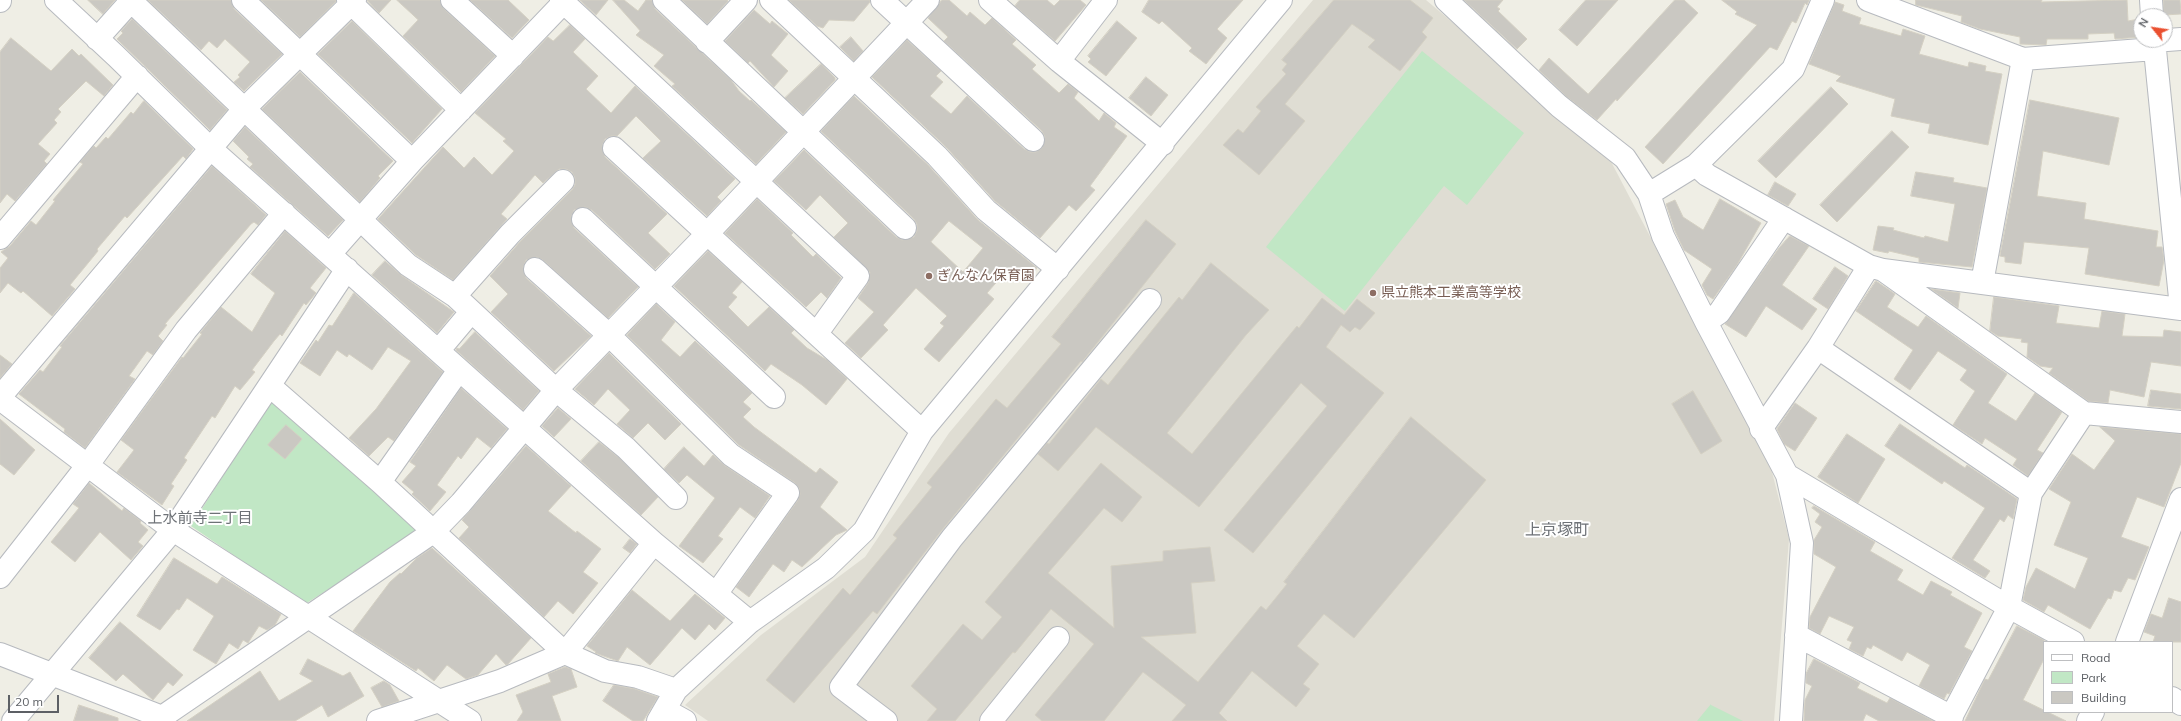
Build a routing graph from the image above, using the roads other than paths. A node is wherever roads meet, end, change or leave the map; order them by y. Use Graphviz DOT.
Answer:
graph roads {
  1 [pos="56,0"];
  2 [pos="131,0"];
  3 [pos="243,0"];
  4 [pos="452,0"];
  5 [pos="664,0"];
  6 [pos="746,0"];
  7 [pos="771,0"];
  8 [pos="882,0"];
  9 [pos="928,0"];
  10 [pos="990,0"];
  11 [pos="1281,0"];
  12 [pos="1446,0"];
  13 [pos="1823,0"];
  14 [pos="1868,0"];
  15 [pos="351,1"];
  16 [pos="564,1"];
  17 [pos="1101,1"];
  18 [pos="906,22"];
  19 [pos="97,39"];
  20 [pos="707,42"];
  21 [pos="2133,46"];
  22 [pos="2155,48"];
  23 [pos="299,55"];
  24 [pos="513,56"];
  25 [pos="2023,59"];
  26 [pos="1059,61"];
  27 [pos="137,76"];
  28 [pos="854,77"];
  29 [pos="244,109"];
  30 [pos="461,110"];
  31 [pos="803,132"];
  32 [pos="1033,140"];
  33 [pos="1163,144"];
  34 [pos="210,148"];
  35 [pos="614,148"];
  36 [pos="412,161"];
  37 [pos="1696,165"];
  38 [pos="563,181"];
  39 [pos="755,183"];
  40 [pos="1649,194"];
  41 [pos="284,213"];
  42 [pos="360,218"];
  43 [pos="1784,218"];
  44 [pos="583,220"];
  45 [pos="905,228"];
  46 [pos="706,235"];
  47 [pos="0,238"];
  48 [pos="330,254"];
  49 [pos="1876,268"];
  50 [pos="535,269"];
  51 [pos="1058,269"];
  52 [pos="347,270"];
  53 [pos="1982,283"];
  54 [pos="656,287"];
  55 [pos="455,296"];
  56 [pos="1150,300"];
  57 [pos="2181,308"];
  58 [pos="471,312"];
  59 [pos="1706,322"];
  60 [pos="817,333"];
  61 [pos="609,335"];
  62 [pos="1818,348"];
  63 [pos="439,350"];
  64 [pos="459,370"];
  65 [pos="270,386"];
  66 [pos="556,390"];
  67 [pos="774,397"];
  68 [pos="0,398"];
  69 [pos="2084,413"];
  70 [pos="2181,422"];
  71 [pos="524,429"];
  72 [pos="1761,429"];
  73 [pos="922,431"];
  74 [pos="87,466"];
  75 [pos="1787,475"];
  76 [pos="380,482"];
  77 [pos="2031,493"];
  78 [pos="676,498"];
  79 [pos="2181,499"];
  80 [pos="173,530"];
  81 [pos="433,532"];
  82 [pos="654,543"];
  83 [pos="0,577"];
  84 [pos="716,594"];
  85 [pos="2009,607"];
  86 [pos="306,617"];
  87 [pos="750,622"];
  88 [pos="1796,635"];
  89 [pos="1058,638"];
  90 [pos="2071,641"];
  91 [pos="2127,641"];
  92 [pos="565,653"];
  93 [pos="0,654"];
  94 [pos="50,675"];
  95 [pos="676,690"];
  96 [pos="438,700"];
  97 [pos="661,715"];
  98 [pos="163,719"];
  99 [pos="1950,719"];
  100 [pos="13,721"];
  101 [pos="378,721"];
  102 [pos="470,721"];
  103 [pos="685,721"];
  104 [pos="886,721"];
  105 [pos="991,721"];
  106 [pos="1791,721"];
  1 -- 19 [label="street"];
  2 -- 19 [label="street"];
  2 -- 29 [label="street"];
  3 -- 23 [label="street"];
  4 -- 24 [label="street"];
  5 -- 20 [label="street"];
  6 -- 20 [label="street"];
  7 -- 28 [label="street"];
  8 -- 18 [label="street"];
  9 -- 18 [label="street"];
  10 -- 26 [label="street"];
  11 -- 33 [label="street"];
  12 -- 40 [label="street"];
  13 -- 37 [label="street"];
  14 -- 25 [label="street"];
  15 -- 23 [label="street"];
  15 -- 30 [label="street"];
  16 -- 24 [label="street"];
  16 -- 39 [label="street"];
  17 -- 26 [label="street"];
  18 -- 28 [label="street"];
  18 -- 32 [label="street"];
  19 -- 27 [label="street"];
  20 -- 31 [label="street"];
  21 -- 25 [label="street"];
  22 -- 57 [label="street"];
  23 -- 29 [label="street"];
  23 -- 36 [label="street"];
  24 -- 30 [label="street"];
  25 -- 53 [label="street"];
  26 -- 33 [label="street"];
  27 -- 34 [label="street"];
  27 -- 47 [label="street"];
  28 -- 31 [label="street"];
  28 -- 51 [label="street"];
  29 -- 34 [label="street"];
  29 -- 42 [label="street"];
  30 -- 36 [label="street"];
  31 -- 39 [label="street"];
  31 -- 45 [label="street"];
  33 -- 51 [label="street"];
  34 -- 41 [label="street"];
  34 -- 68 [label="street"];
  35 -- 46 [label="street"];
  36 -- 42 [label="street"];
  37 -- 40 [label="street"];
  37 -- 43 [label="street"];
  38 -- 55 [label="street"];
  39 -- 46 [label="street"];
  39 -- 60 [label="street"];
  40 -- 59 [label="street"];
  41 -- 48 [label="street"];
  41 -- 74 [label="street"];
  42 -- 48 [label="street"];
  42 -- 55 [label="street"];
  43 -- 49 [label="street"];
  43 -- 59 [label="street"];
  44 -- 54 [label="street"];
  46 -- 54 [label="street"];
  46 -- 60 [label="street"];
  48 -- 52 [label="street"];
  49 -- 53 [label="street"];
  49 -- 62 [label="street"];
  49 -- 69 [label="street"];
  50 -- 61 [label="street"];
  51 -- 73 [label="street"];
  52 -- 63 [label="street"];
  52 -- 65 [label="street"];
  53 -- 57 [label="street"];
  54 -- 61 [label="street"];
  54 -- 67 [label="street"];
  55 -- 58 [label="street"];
  56 -- 104 [label="street"];
  58 -- 63 [label="street"];
  58 -- 66 [label="street"];
  59 -- 72 [label="street"];
  60 -- 73 [label="street"];
  61 -- 66 [label="street"];
  61 -- 84 [label="street"];
  62 -- 72 [label="street"];
  62 -- 77 [label="street"];
  63 -- 64 [label="street"];
  64 -- 71 [label="street"];
  64 -- 76 [label="street"];
  65 -- 76 [label="street"];
  65 -- 80 [label="street"];
  66 -- 71 [label="street"];
  66 -- 78 [label="street"];
  68 -- 74 [label="street"];
  69 -- 70 [label="street"];
  69 -- 77 [label="street"];
  71 -- 81 [label="street"];
  71 -- 82 [label="street"];
  72 -- 75 [label="street"];
  73 -- 87 [label="street"];
  74 -- 80 [label="street"];
  74 -- 83 [label="street"];
  75 -- 85 [label="street"];
  75 -- 88 [label="street"];
  76 -- 81 [label="street"];
  77 -- 85 [label="street"];
  79 -- 91 [label="street"];
  80 -- 86 [label="street"];
  80 -- 94 [label="street"];
  81 -- 86 [label="street"];
  81 -- 92 [label="street"];
  82 -- 84 [label="street"];
  82 -- 92 [label="street"];
  84 -- 87 [label="street"];
  85 -- 90 [label="street"];
  85 -- 99 [label="street"];
  86 -- 96 [label="street"];
  86 -- 98 [label="street"];
  87 -- 95 [label="street"];
  88 -- 99 [label="street"];
  88 -- 106 [label="street"];
  89 -- 105 [label="street"];
  92 -- 95 [label="street"];
  92 -- 96 [label="street"];
  93 -- 94 [label="street"];
  94 -- 98 [label="street"];
  94 -- 100 [label="street"];
  95 -- 97 [label="street"];
  96 -- 101 [label="street"];
  96 -- 102 [label="street"];
  97 -- 103 [label="street"];
}
